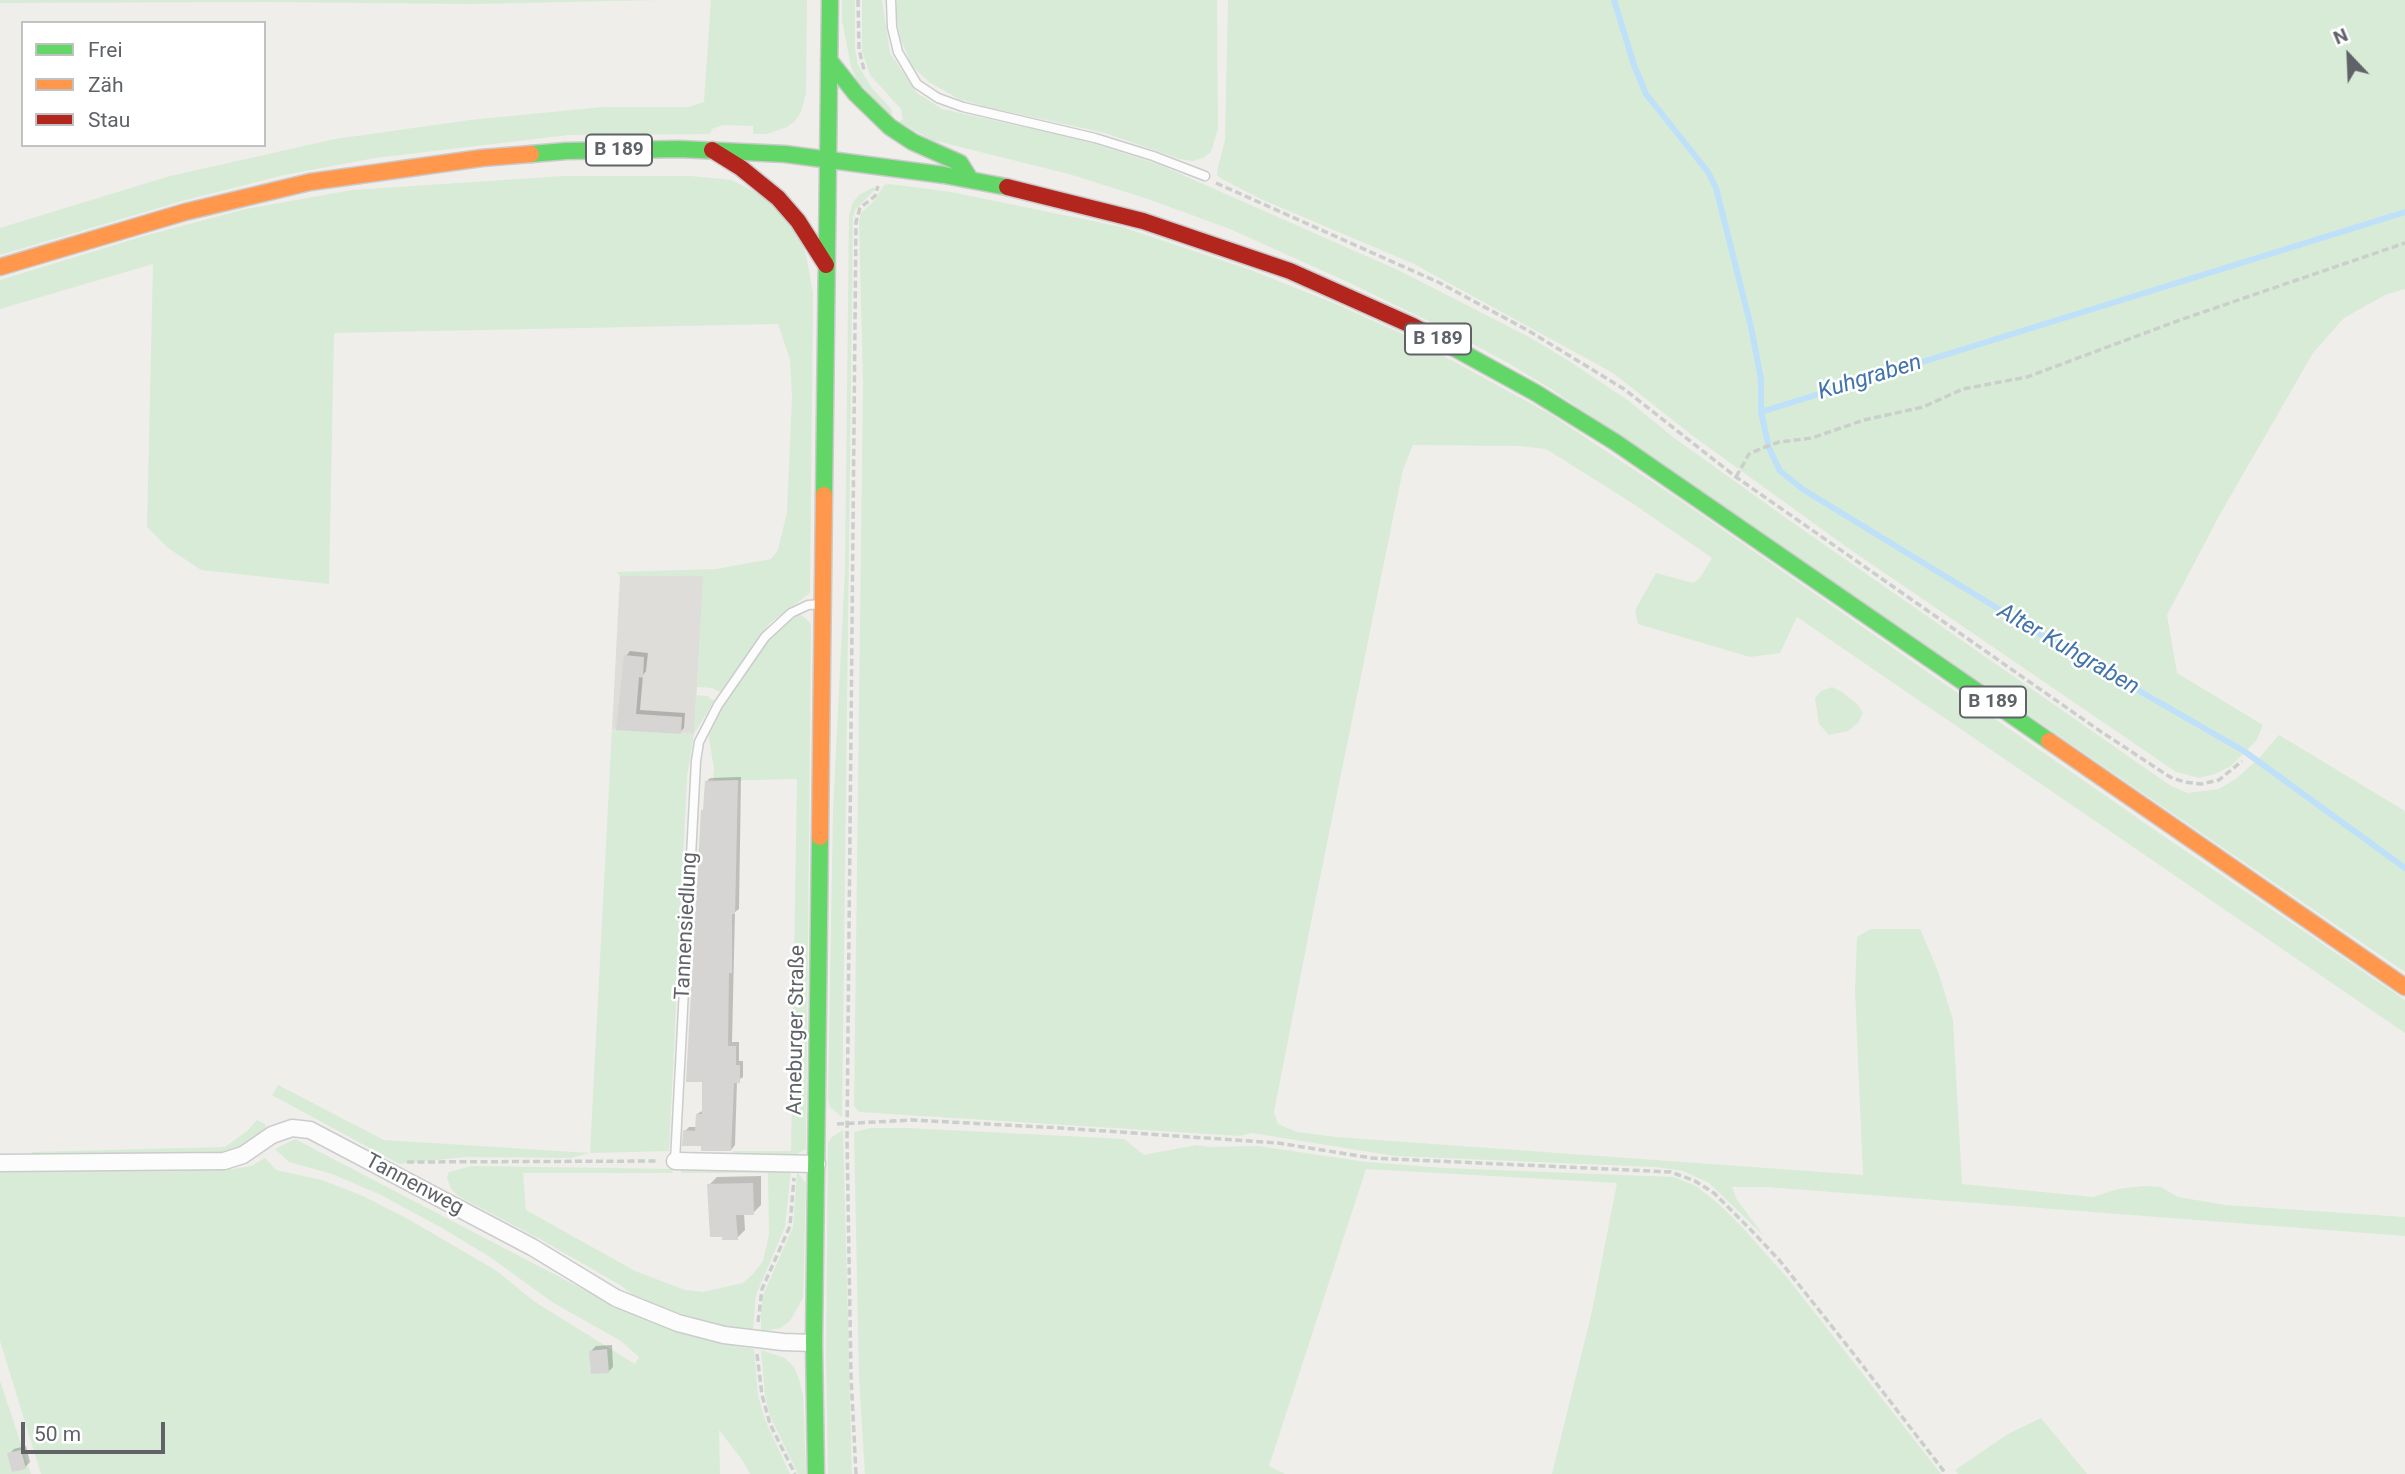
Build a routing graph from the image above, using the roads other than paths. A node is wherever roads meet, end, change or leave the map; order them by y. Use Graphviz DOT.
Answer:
graph roads {
  1 [pos="830,0"];
  2 [pos="891,0"];
  3 [pos="829,60"];
  4 [pos="712,150"];
  5 [pos="827,159"];
  6 [pos="1205,176"];
  7 [pos="970,180"];
  8 [pos="826,265"];
  9 [pos="0,267"];
  10 [pos="823,604"];
  11 [pos="2405,986"];
  12 [pos="675,1161"];
  13 [pos="0,1163"];
  14 [pos="817,1164"];
  15 [pos="814,1343"];
  16 [pos="816,1474"];
  1 -- 3 [label="main road, Arneburger Straße"];
  2 -- 6 [label="lane"];
  3 -- 5 [label="main road, Arneburger Straße"];
  3 -- 7 [label="main road"];
  4 -- 5 [label="main road, B 189"];
  4 -- 8 [label="main road"];
  4 -- 9 [label="main road, B 189"];
  5 -- 7 [label="main road, B 189"];
  5 -- 8 [label="main road, Arneburger Straße"];
  7 -- 11 [label="main road, B 189"];
  8 -- 10 [label="main road, Arneburger Straße"];
  10 -- 12 [label="lane, Tannensiedlung"];
  10 -- 14 [label="main road, Arneburger Straße"];
  12 -- 14 [label="street"];
  13 -- 15 [label="street, Tannenweg"];
  14 -- 15 [label="main road, Arneburger Straße"];
  15 -- 16 [label="main road, Arneburger Straße"];
}
